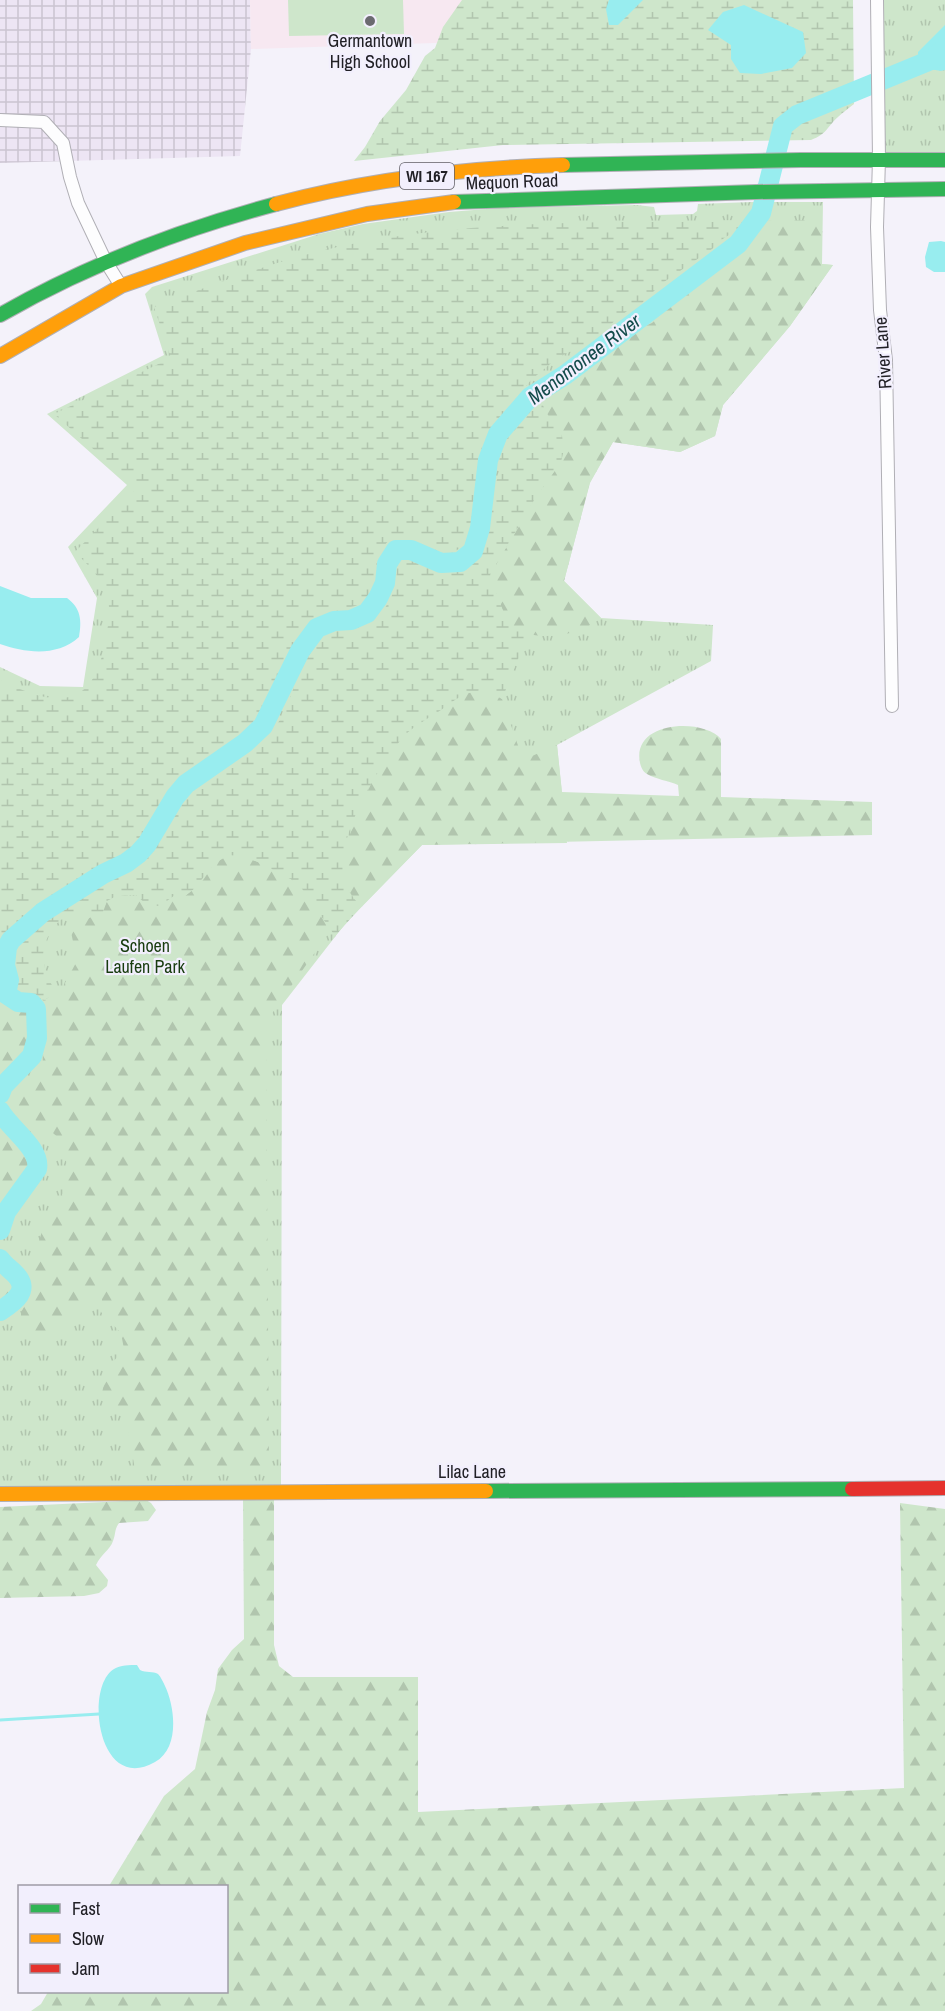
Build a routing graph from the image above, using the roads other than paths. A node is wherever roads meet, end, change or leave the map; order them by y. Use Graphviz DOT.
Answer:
graph roads {
  1 [pos="877,0"];
  2 [pos="0,120"];
  3 [pos="879,159"];
  4 [pos="945,160"];
  5 [pos="877,189"];
  6 [pos="945,189"];
  7 [pos="106,262"];
  8 [pos="121,286"];
  9 [pos="0,315"];
  10 [pos="0,356"];
  11 [pos="892,706"];
  12 [pos="945,1488"];
  13 [pos="0,1494"];
  1 -- 3 [label="street, River Lane"];
  2 -- 7 [label="street"];
  3 -- 4 [label="main road, Mequon Road / WI 167"];
  3 -- 5 [label="street, River Lane"];
  3 -- 7 [label="main road, Mequon Road / WI 167"];
  5 -- 6 [label="main road, Mequon Road / WI 167"];
  5 -- 8 [label="main road, Mequon Road / WI 167"];
  5 -- 11 [label="street, River Lane"];
  7 -- 8 [label="street"];
  7 -- 9 [label="main road, WI 167"];
  8 -- 10 [label="main road, WI 167"];
  12 -- 13 [label="main road, Lilac Lane"];
}
